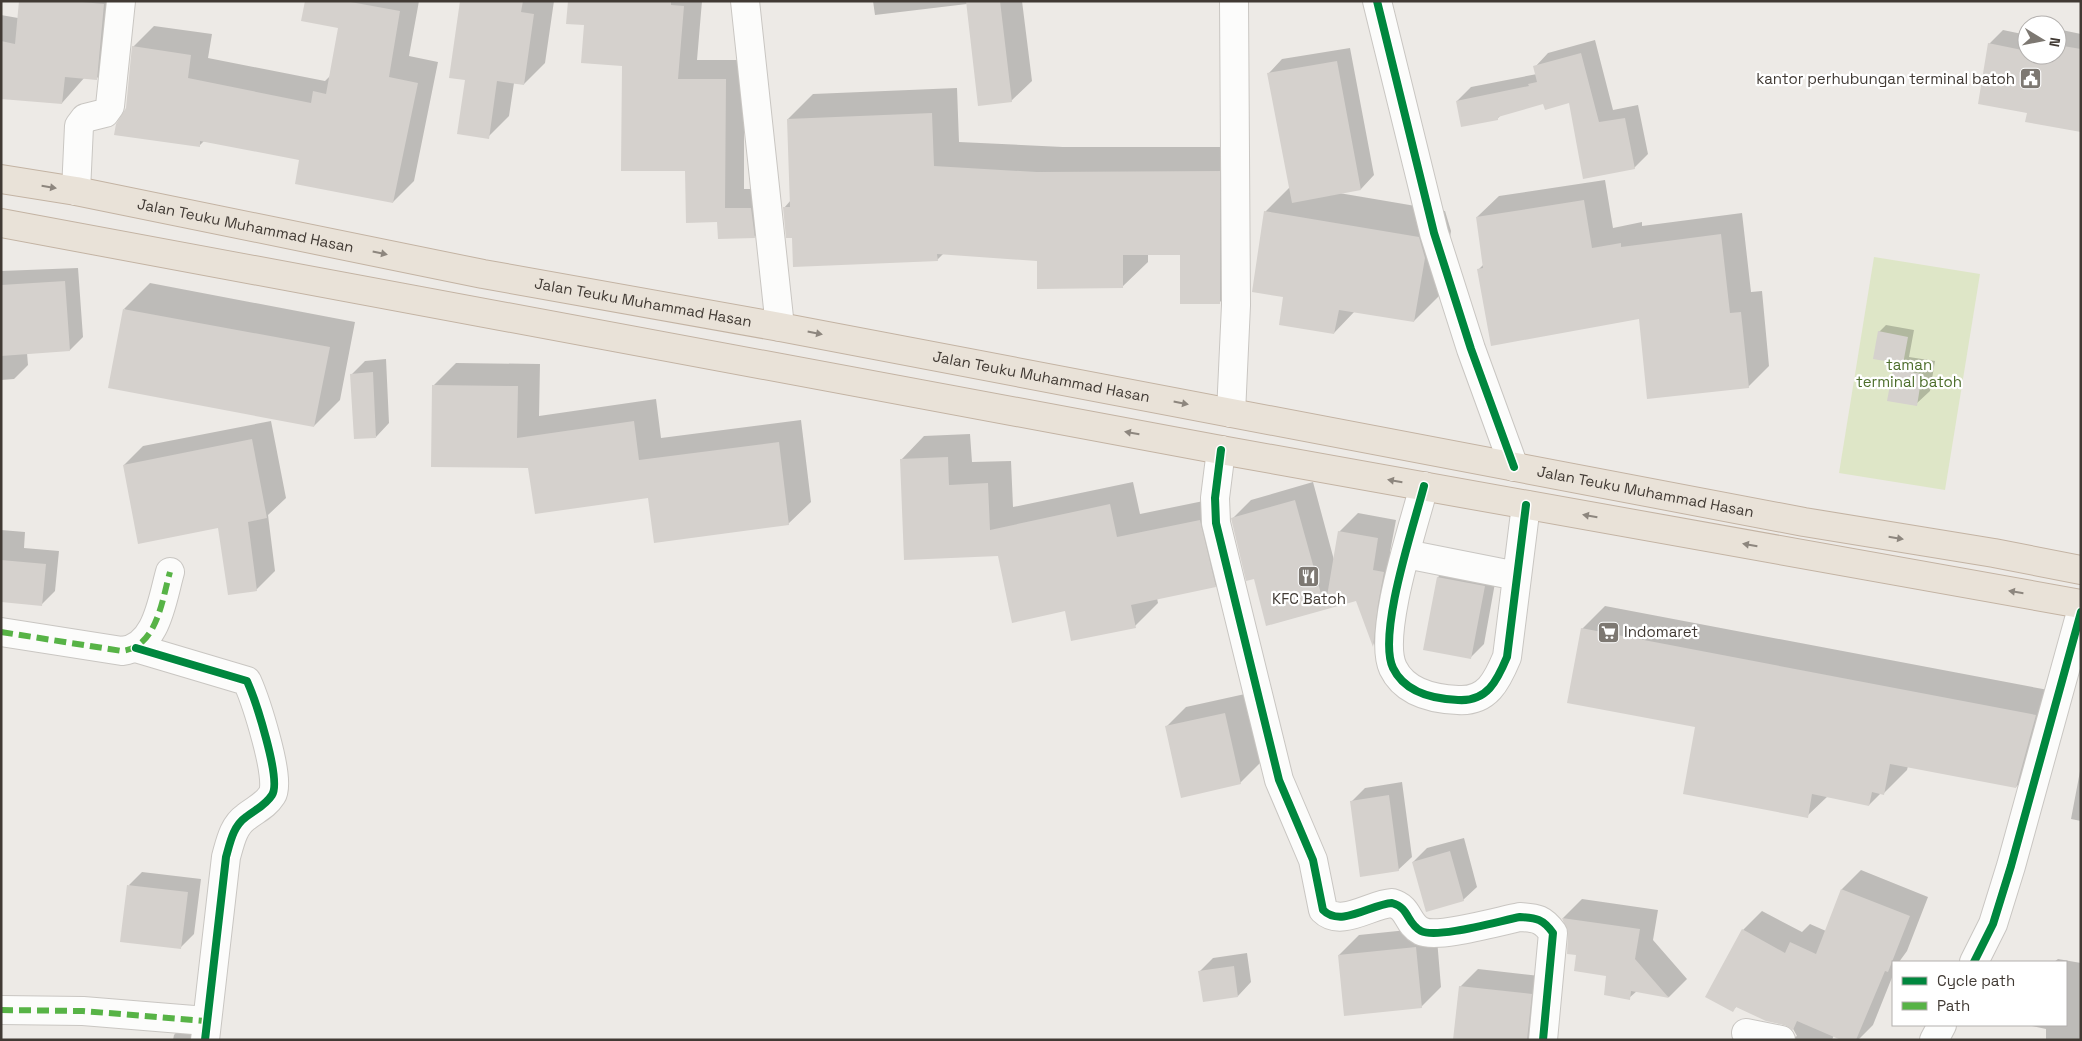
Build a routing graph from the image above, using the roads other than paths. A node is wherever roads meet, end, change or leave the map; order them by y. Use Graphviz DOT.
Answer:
graph roads {
  1 [pos="121,1"];
  2 [pos="745,1"];
  3 [pos="1234,1"];
  4 [pos="1377,1"];
  5 [pos="1,179"];
  6 [pos="76,191"];
  7 [pos="1,223"];
  8 [pos="624,299"];
  9 [pos="780,326"];
  10 [pos="622,339"];
  11 [pos="1231,413"];
  12 [pos="1222,450"];
  13 [pos="1514,467"];
  14 [pos="1424,486"];
  15 [pos="1526,505"];
  16 [pos="1961,548"];
  17 [pos="1994,553"];
  18 [pos="1406,554"];
  19 [pos="2049,565"];
  20 [pos="2081,570"];
  21 [pos="170,572"];
  22 [pos="1517,576"];
  23 [pos="1953,582"];
  24 [pos="1988,588"];
  25 [pos="2042,596"];
  26 [pos="2081,604"];
  27 [pos="2081,612"];
  28 [pos="1,632"];
  29 [pos="136,648"];
  30 [pos="1974,961"];
  31 [pos="1,1010"];
  32 [pos="1941,1026"];
  33 [pos="206,1030"];
  34 [pos="1746,1033"];
  35 [pos="1543,1040"];
  36 [pos="1781,1040"];
  37 [pos="1934,1040"];
  1 -- 6 [label="street"];
  2 -- 9 [label="street"];
  3 -- 11 [label="street"];
  4 -- 13 [label="street"];
  5 -- 6 [label="highway, Jalan Teuku Muhammad Hasan, one-way"];
  6 -- 8 [label="highway, Jalan Teuku Muhammad Hasan, one-way"];
  7 -- 10 [label="highway"];
  8 -- 9 [label="highway, Jalan Teuku Muhammad Hasan"];
  8 -- 10 [label="highway"];
  9 -- 11 [label="highway, Jalan Teuku Muhammad Hasan, one-way"];
  12 -- 10 [label="highway, one-way"];
  11 -- 13 [label="highway, Jalan Teuku Muhammad Hasan"];
  14 -- 12 [label="highway, one-way"];
  12 -- 35 [label="street"];
  13 -- 16 [label="highway, Jalan Teuku Muhammad Hasan, one-way"];
  14 -- 15 [label="highway"];
  14 -- 18 [label="street"];
  15 -- 22 [label="street"];
  23 -- 15 [label="highway, one-way"];
  16 -- 17 [label="highway, Jalan Teuku Muhammad Hasan"];
  16 -- 23 [label="highway"];
  17 -- 19 [label="highway, Jalan Teuku Muhammad Hasan"];
  17 -- 24 [label="highway"];
  18 -- 22 [label="street"];
  18 -- 22 [label="street"];
  19 -- 20 [label="highway, Jalan Teuku Muhammad Hasan"];
  19 -- 25 [label="highway"];
  21 -- 29 [label="street"];
  23 -- 24 [label="highway"];
  25 -- 24 [label="highway, one-way"];
  25 -- 26 [label="highway"];
  27 -- 30 [label="street"];
  28 -- 29 [label="street"];
  29 -- 33 [label="street"];
  31 -- 33 [label="street"];
  32 -- 37 [label="street"];
  34 -- 36 [label="street"];
}
